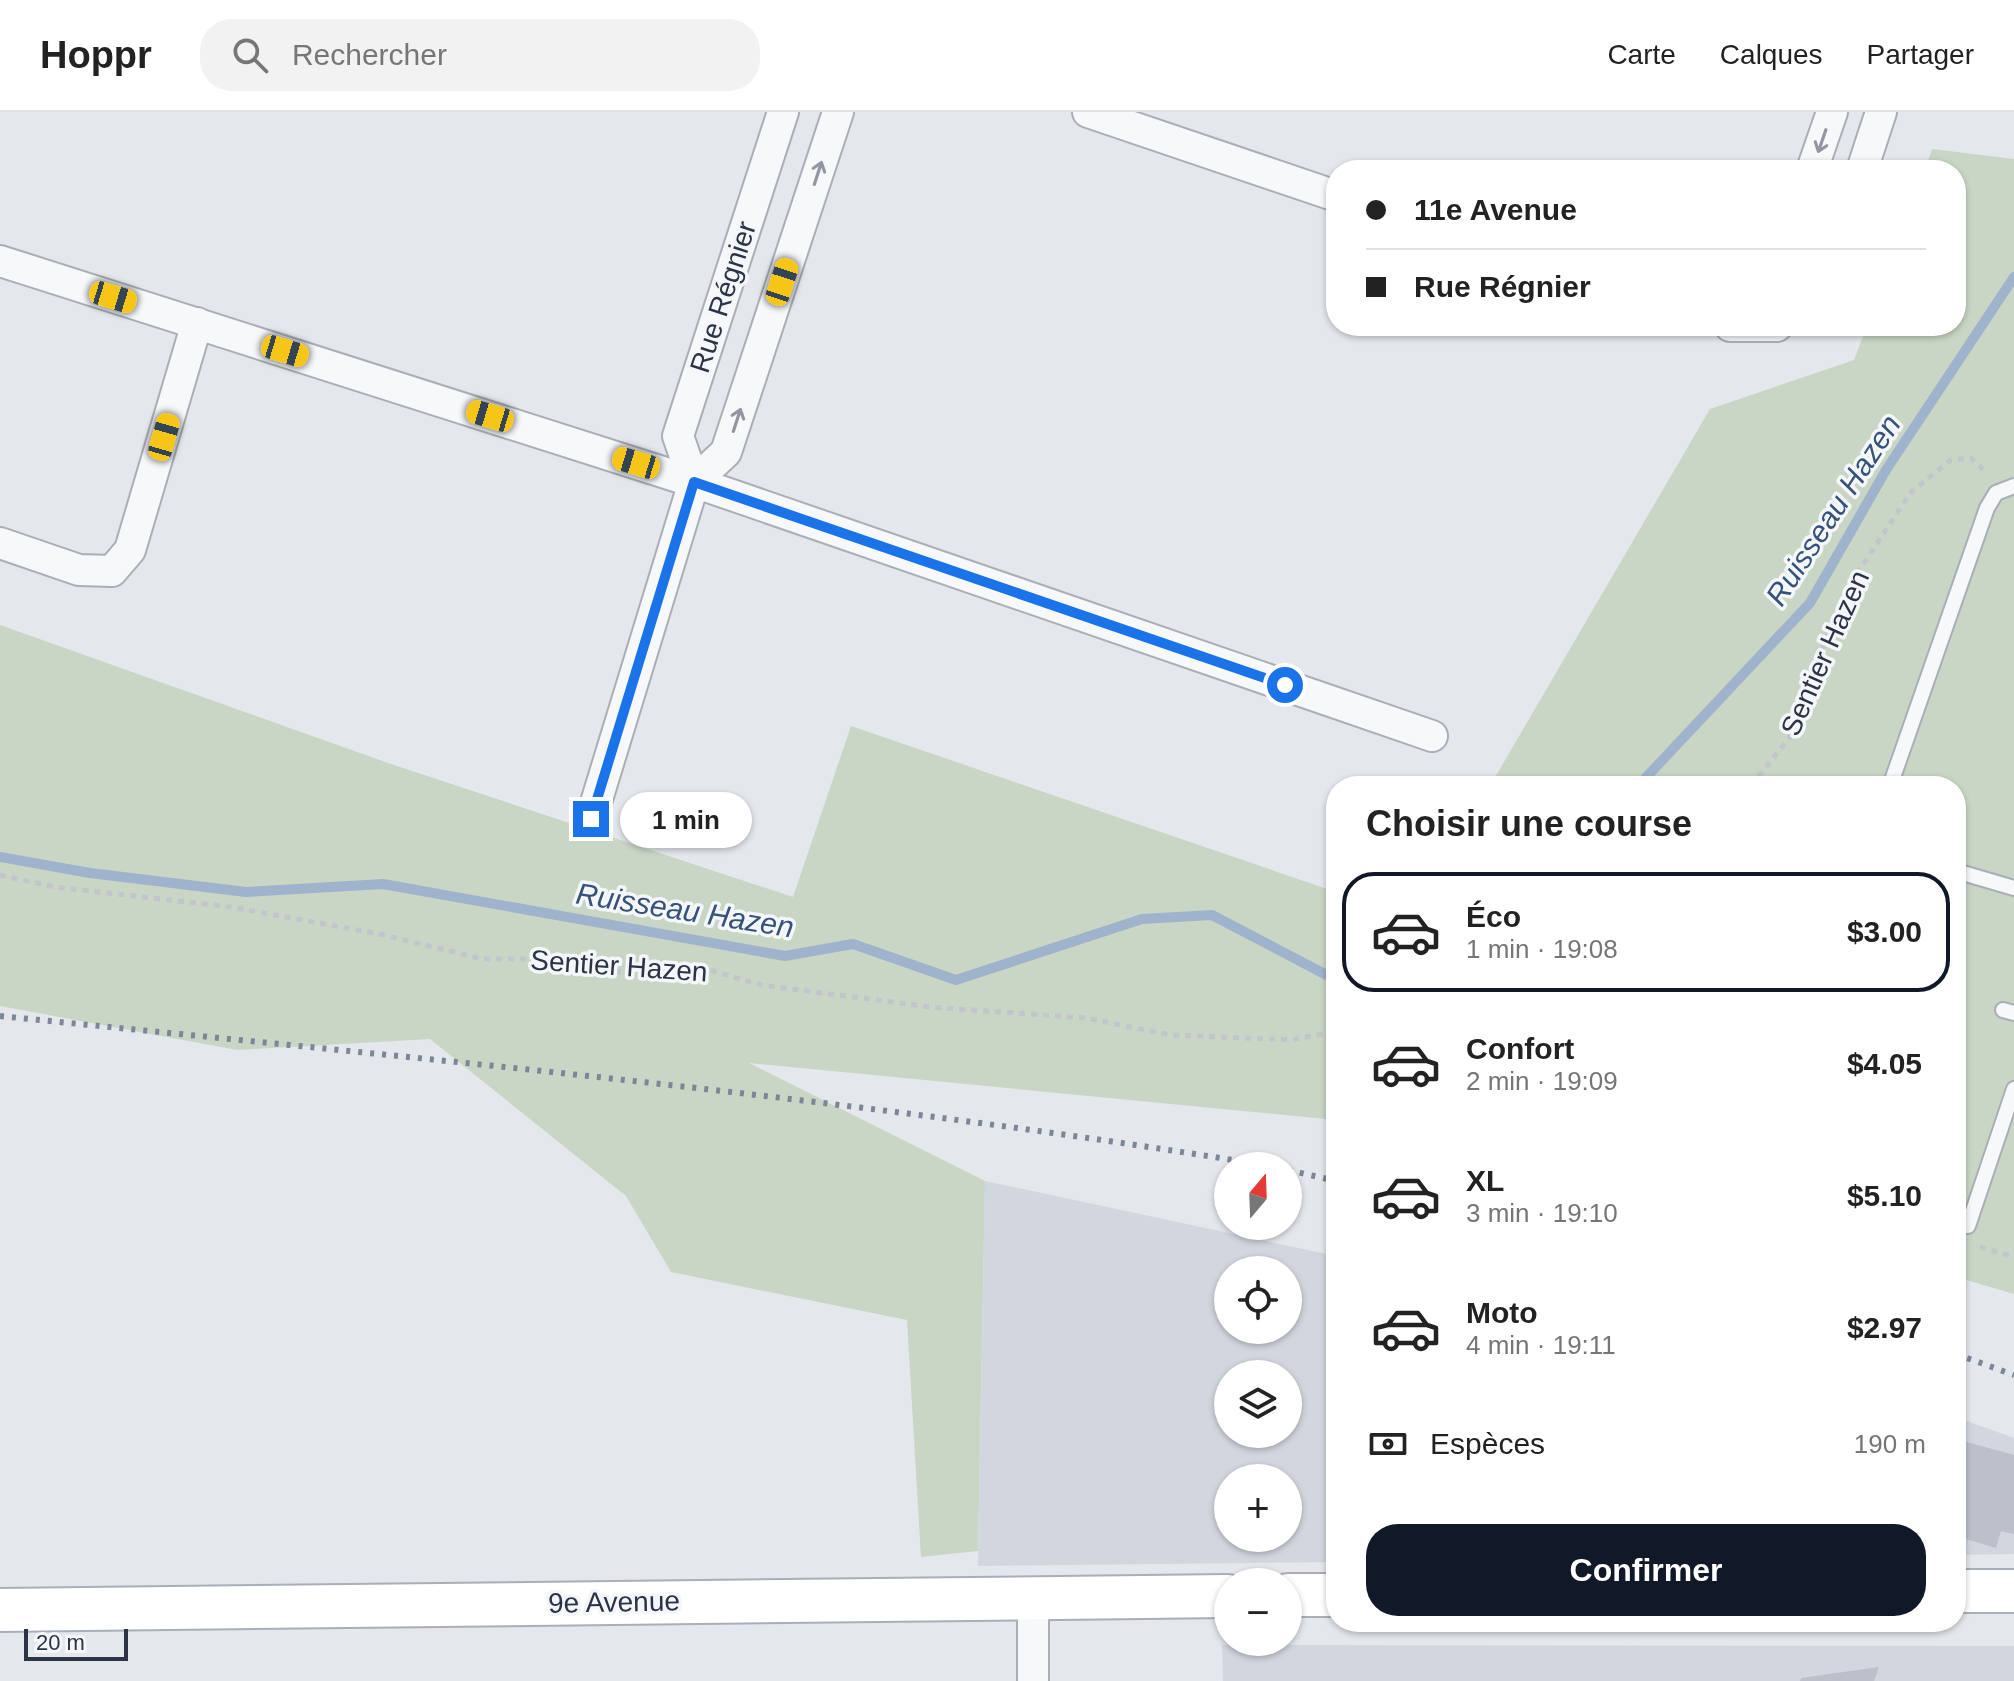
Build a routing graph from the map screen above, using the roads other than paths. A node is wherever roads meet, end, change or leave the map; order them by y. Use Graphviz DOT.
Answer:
graph roads {
  1 [pos="783,112"];
  2 [pos="838,112"];
  3 [pos="1088,112"];
  4 [pos="1832,112"];
  5 [pos="1881,112"];
  6 [pos="1815,160"];
  7 [pos="1865,160"];
  8 [pos="1326,193"];
  9 [pos="0,261"];
  10 [pos="197,323"];
  11 [pos="694,482"];
  12 [pos="2008,487"];
  13 [pos="0,543"];
  14 [pos="1432,736"];
  15 [pos="1893,776"];
  16 [pos="591,819"];
  17 [pos="1966,874"];
  18 [pos="2014,888"];
  19 [pos="2014,1089"];
  20 [pos="1968,1226"];
  21 [pos="1966,1591"];
  22 [pos="2014,1591"];
  23 [pos="1302,1595"];
  24 [pos="1326,1595"];
  25 [pos="1214,1596"];
  26 [pos="1033,1597"];
  27 [pos="0,1610"];
  28 [pos="1033,1681"];
  1 -- 11 [label="street, Rue Régnier"];
  11 -- 2 [label="street, Rue Régnier, one-way"];
  3 -- 8 [label="street"];
  4 -- 6 [label="street, one-way"];
  5 -- 7 [label="street"];
  9 -- 10 [label="street"];
  10 -- 11 [label="street"];
  10 -- 13 [label="street"];
  11 -- 14 [label="street"];
  11 -- 16 [label="street, Rue Régnier"];
  12 -- 15 [label="lane"];
  17 -- 18 [label="lane"];
  19 -- 20 [label="lane"];
  21 -- 22 [label="street"];
  23 -- 24 [label="street"];
  25 -- 26 [label="street, 9e Avenue"];
  26 -- 27 [label="street, 9e Avenue"];
  26 -- 28 [label="street"];
}
